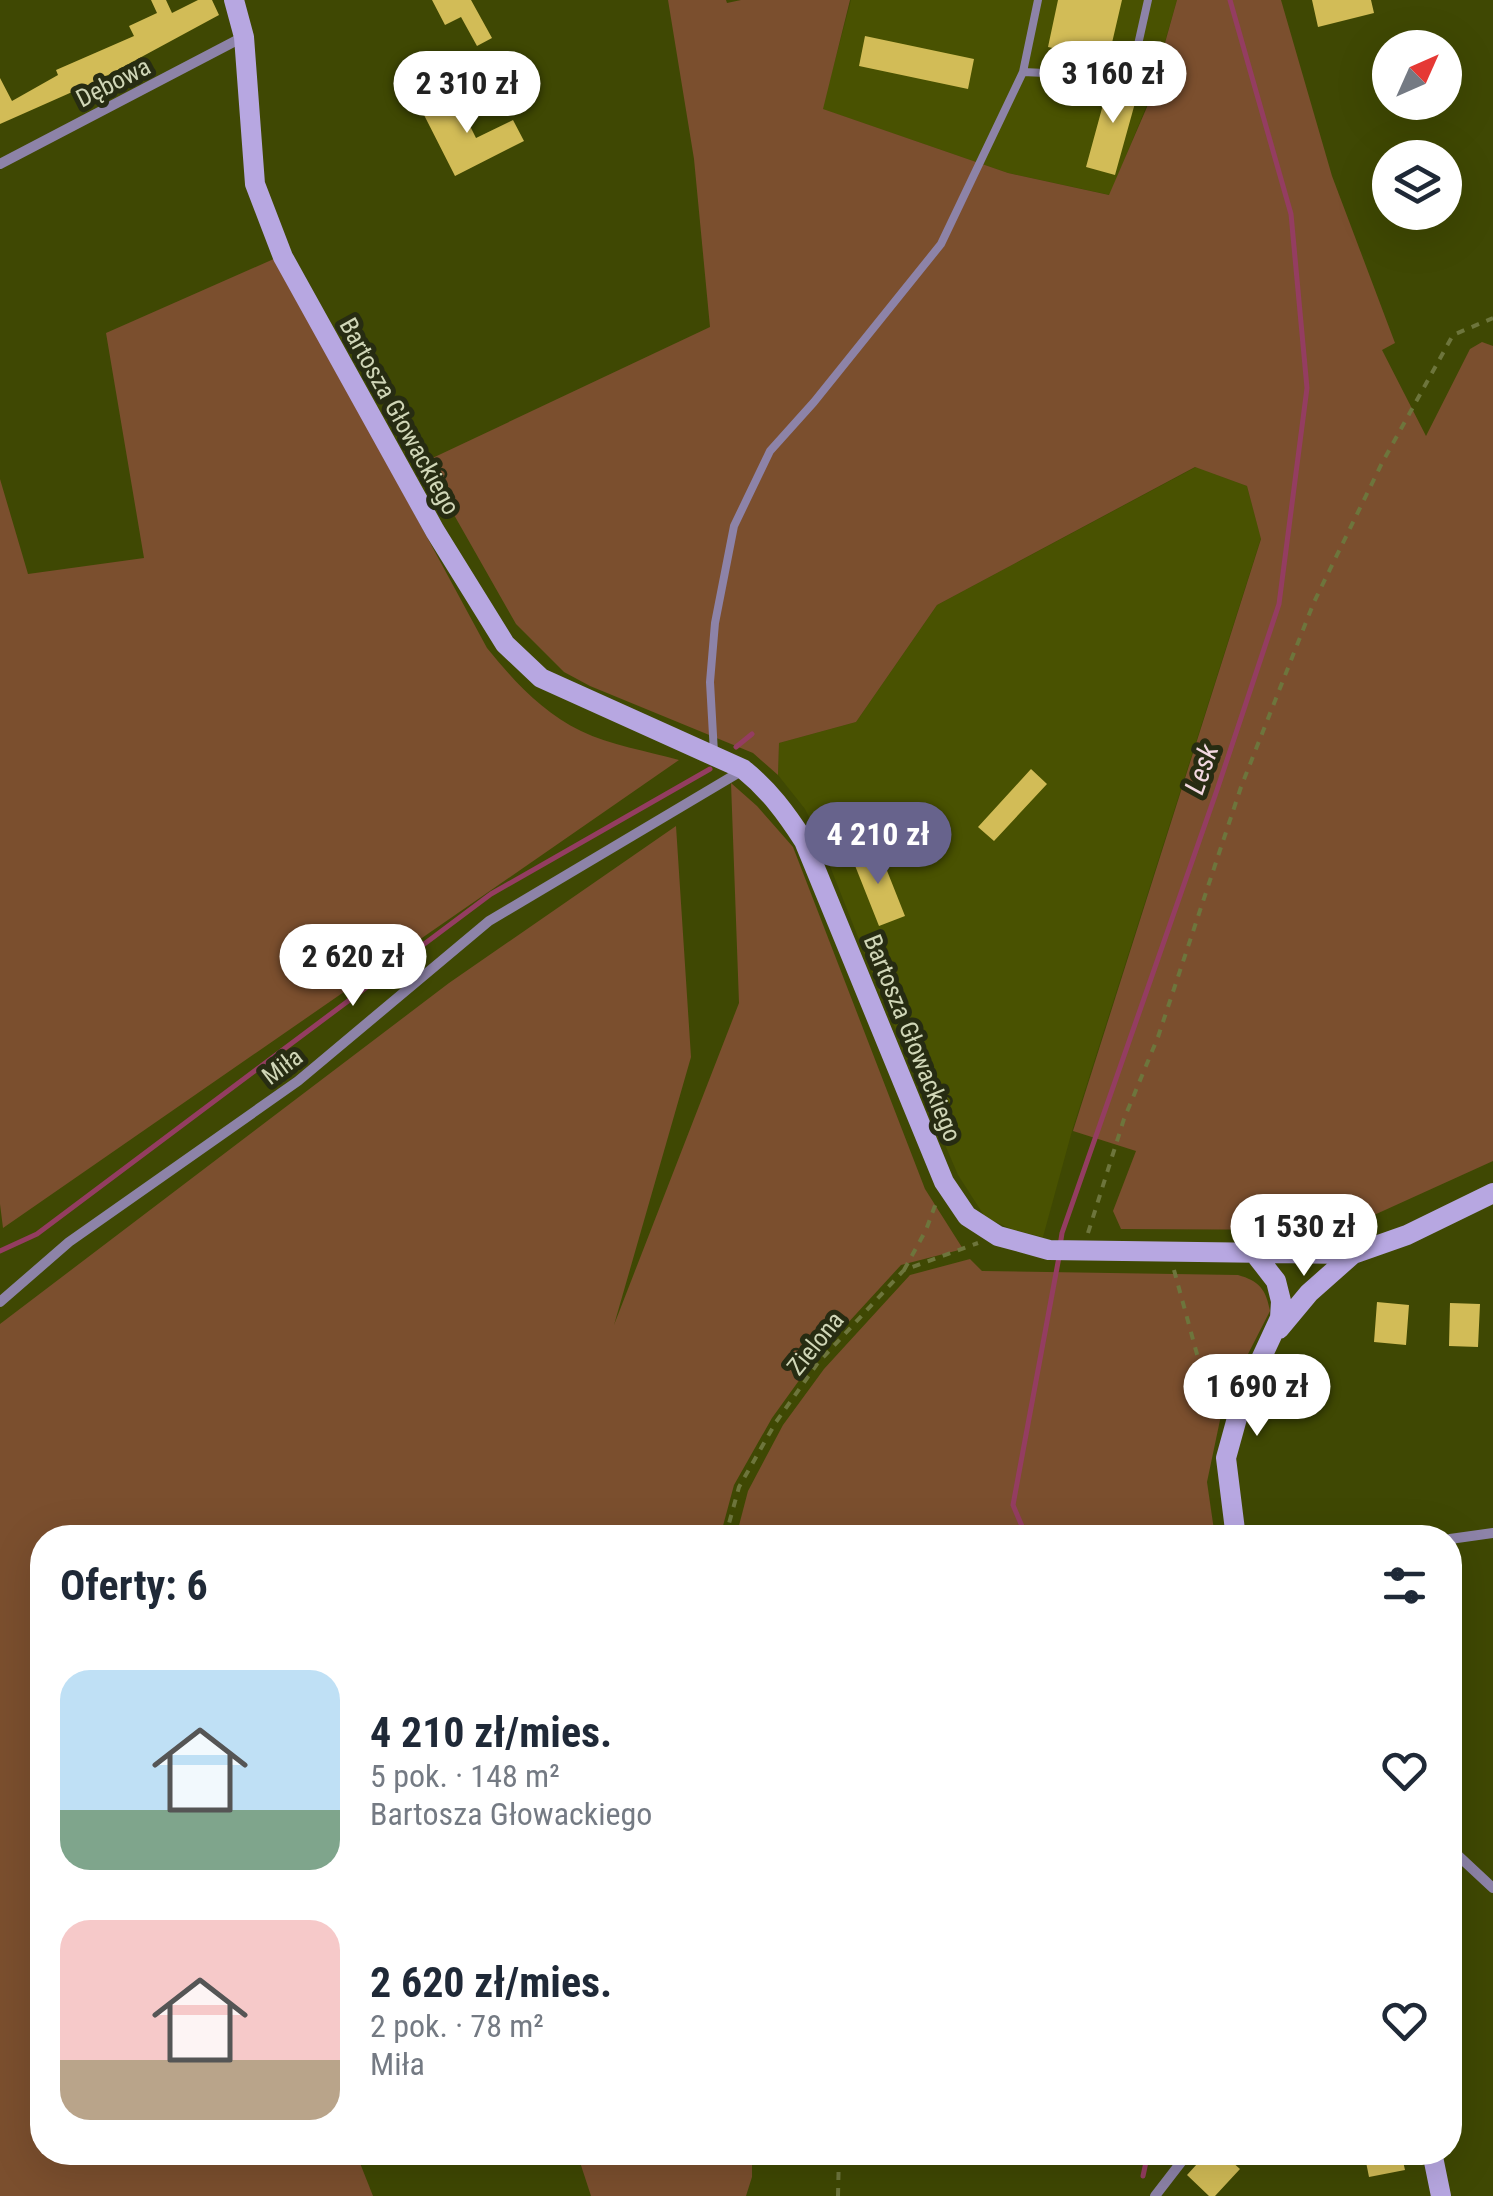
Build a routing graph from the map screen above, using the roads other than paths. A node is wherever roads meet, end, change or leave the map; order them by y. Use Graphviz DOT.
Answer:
graph roads {
  1 [pos="234,0"];
  2 [pos="1038,0"];
  3 [pos="1148,0"];
  4 [pos="244,37"];
  5 [pos="1023,72"];
  6 [pos="0,164"];
  7 [pos="714,753"];
  8 [pos="744,769"];
  9 [pos="1493,1193"];
  10 [pos="1255,1254"];
  11 [pos="1354,1254"];
  12 [pos="0,1302"];
  13 [pos="1272,1338"];
  14 [pos="1234,1525"];
  15 [pos="1493,1533"];
  16 [pos="1462,1537"];
  17 [pos="1462,1859"];
  18 [pos="1493,1888"];
  19 [pos="1179,2165"];
  20 [pos="1435,2165"];
  21 [pos="1154,2196"];
  22 [pos="1441,2196"];
  1 -- 4 [label="street, Bartosza Głowackiego"];
  2 -- 5 [label="lane"];
  3 -- 5 [label="lane"];
  4 -- 6 [label="street, Dębowa"];
  4 -- 7 [label="street, Bartosza Głowackiego"];
  5 -- 7 [label="lane"];
  7 -- 8 [label="street, Bartosza Głowackiego"];
  8 -- 10 [label="street, Bartosza Głowackiego"];
  8 -- 12 [label="street, Miła"];
  9 -- 11 [label="street"];
  10 -- 11 [label="street, Bartosza Głowackiego"];
  10 -- 13 [label="street"];
  11 -- 13 [label="street"];
  13 -- 14 [label="street"];
  15 -- 16 [label="street"];
  17 -- 18 [label="street"];
  19 -- 21 [label="street"];
  20 -- 22 [label="street"];
}
